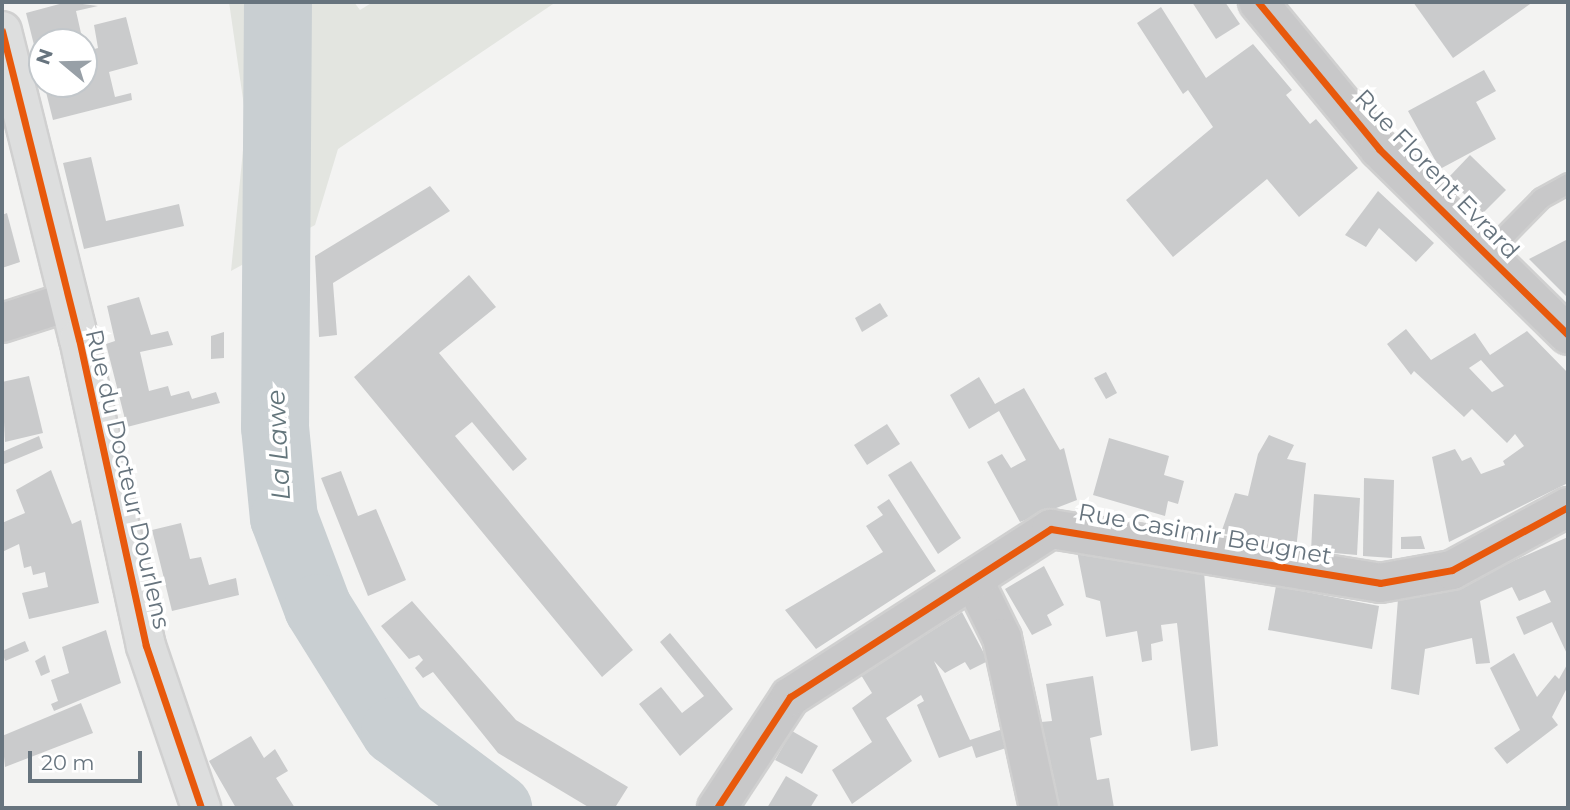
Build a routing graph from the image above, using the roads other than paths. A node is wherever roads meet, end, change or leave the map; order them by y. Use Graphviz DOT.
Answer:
graph roads {
  1 [pos="1258,2"];
  2 [pos="2,31"];
  3 [pos="1568,183"];
  4 [pos="1487,253"];
  5 [pos="67,302"];
  6 [pos="2,323"];
  7 [pos="1568,335"];
  8 [pos="1568,507"];
  9 [pos="973,579"];
  10 [pos="201,808"];
  11 [pos="717,808"];
  12 [pos="1039,808"];
  1 -- 4 [label="street, Rue Florent Evrard"];
  2 -- 5 [label="street, Rue du Docteur Dourlens"];
  3 -- 4 [label="lane"];
  4 -- 7 [label="street, Rue Florent Evrard"];
  5 -- 6 [label="street"];
  5 -- 10 [label="street, Rue du Docteur Dourlens"];
  8 -- 9 [label="street, Rue Casimir Beugnet"];
  9 -- 11 [label="street, Rue Casimir Beugnet"];
  9 -- 12 [label="street"];
}
